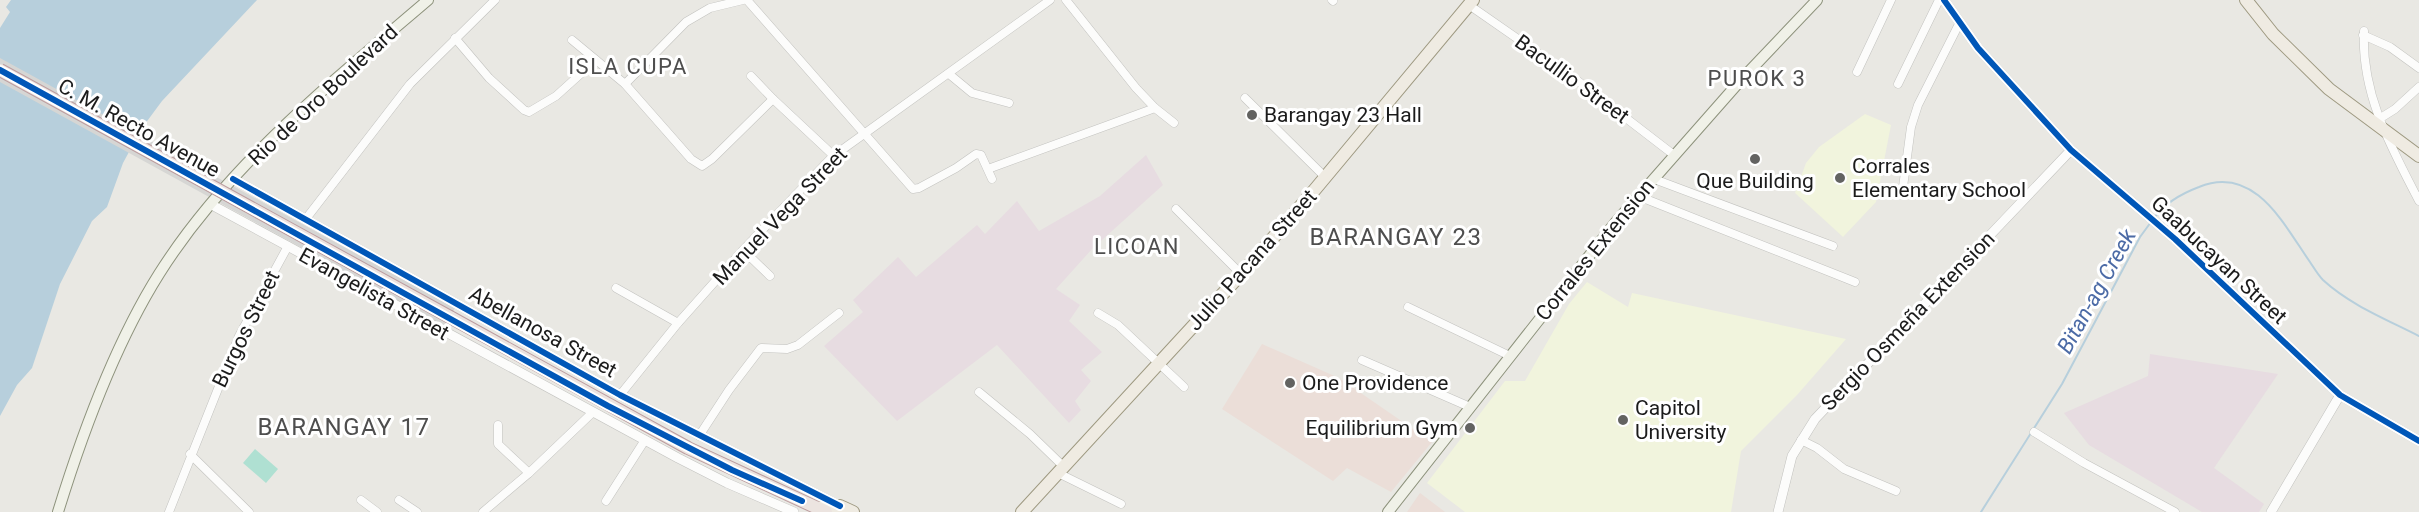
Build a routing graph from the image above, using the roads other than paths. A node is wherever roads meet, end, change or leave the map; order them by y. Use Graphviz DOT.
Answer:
graph roads {
  1 [pos="428,0"];
  2 [pos="495,0"];
  3 [pos="743,0"];
  4 [pos="747,0"];
  5 [pos="1050,0"];
  6 [pos="1066,0"];
  7 [pos="1817,0"];
  8 [pos="1891,0"];
  9 [pos="1939,0"];
  10 [pos="1944,0"];
  11 [pos="2246,0"];
  12 [pos="1471,2"];
  13 [pos="1959,24"];
  14 [pos="455,38"];
  15 [pos="572,40"];
  16 [pos="596,60"];
  17 [pos="2419,68"];
  18 [pos="0,70"];
  19 [pos="1857,72"];
  20 [pos="949,74"];
  21 [pos="751,76"];
  22 [pos="625,84"];
  23 [pos="1898,84"];
  24 [pos="2419,87"];
  25 [pos="1245,98"];
  26 [pos="773,99"];
  27 [pos="1009,103"];
  28 [pos="1155,108"];
  29 [pos="1174,123"];
  30 [pos="2380,123"];
  31 [pos="863,133"];
  32 [pos="2071,150"];
  33 [pos="1674,155"];
  34 [pos="834,156"];
  35 [pos="2419,156"];
  36 [pos="988,169"];
  37 [pos="1325,177"];
  38 [pos="233,179"];
  39 [pos="992,179"];
  40 [pos="1654,179"];
  41 [pos="1903,187"];
  42 [pos="1638,196"];
  43 [pos="2419,201"];
  44 [pos="212,205"];
  45 [pos="1176,209"];
  46 [pos="305,220"];
  47 [pos="288,246"];
  48 [pos="1833,246"];
  49 [pos="742,250"];
  50 [pos="1241,274"];
  51 [pos="770,276"];
  52 [pos="1855,282"];
  53 [pos="616,288"];
  54 [pos="1408,307"];
  55 [pos="839,313"];
  56 [pos="1098,313"];
  57 [pos="678,323"];
  58 [pos="1510,356"];
  59 [pos="1362,360"];
  60 [pos="1158,364"];
  61 [pos="1184,387"];
  62 [pos="979,392"];
  63 [pos="620,395"];
  64 [pos="2340,395"];
  65 [pos="1470,407"];
  66 [pos="593,412"];
  67 [pos="498,425"];
  68 [pos="2034,432"];
  69 [pos="699,436"];
  70 [pos="645,440"];
  71 [pos="1801,440"];
  72 [pos="2419,441"];
  73 [pos="190,454"];
  74 [pos="1061,469"];
  75 [pos="529,473"];
  76 [pos="1896,491"];
  77 [pos="361,500"];
  78 [pos="399,500"];
  79 [pos="606,501"];
  80 [pos="1121,504"];
  81 [pos="840,506"];
  82 [pos="819,511"];
  83 [pos="58,512"];
  84 [pos="169,512"];
  85 [pos="249,512"];
  86 [pos="377,512"];
  87 [pos="417,512"];
  88 [pos="483,512"];
  89 [pos="794,512"];
  90 [pos="853,512"];
  91 [pos="1022,512"];
  92 [pos="1388,512"];
  93 [pos="1778,512"];
  94 [pos="2175,512"];
  95 [pos="2271,512"];
  1 -- 38 [label="main road, Rio de Oro Boulevard"];
  2 -- 14 [label="street, Burgos Street"];
  3 -- 22 [label="street"];
  4 -- 31 [label="street"];
  5 -- 20 [label="street, Manuel Vega Street"];
  6 -- 28 [label="street"];
  7 -- 33 [label="main road, Corrales Extension"];
  8 -- 19 [label="street"];
  9 -- 23 [label="street"];
  10 -- 13 [label="street, Gaabucayan Street"];
  11 -- 30 [label="main road"];
  12 -- 33 [label="street, Bacullio Street"];
  12 -- 37 [label="main road, Julio Pacana Street"];
  13 -- 32 [label="street, Gaabucayan Street"];
  13 -- 41 [label="street"];
  14 -- 16 [label="street"];
  14 -- 46 [label="street, Burgos Street"];
  15 -- 16 [label="street"];
  16 -- 22 [label="street"];
  17 -- 30 [label="street"];
  18 -- 82 [label="highway, C. M. Recto Avenue, bridge"];
  20 -- 27 [label="street"];
  20 -- 31 [label="street, Manuel Vega Street"];
  21 -- 26 [label="street"];
  22 -- 26 [label="street"];
  24 -- 30 [label="street"];
  25 -- 37 [label="street"];
  26 -- 34 [label="street"];
  28 -- 29 [label="street"];
  28 -- 36 [label="street"];
  30 -- 35 [label="main road"];
  30 -- 43 [label="street"];
  31 -- 34 [label="street, Manuel Vega Street"];
  31 -- 36 [label="street"];
  32 -- 64 [label="street, Gaabucayan Street"];
  32 -- 71 [label="street, Sergio Osmeña Extension"];
  33 -- 40 [label="main road, Corrales Extension"];
  34 -- 49 [label="street, Manuel Vega Street"];
  36 -- 39 [label="street"];
  37 -- 50 [label="main road, Julio Pacana Street"];
  38 -- 44 [label="main road, Rio de Oro Boulevard"];
  38 -- 46 [label="street, Abellanosa Street"];
  40 -- 42 [label="main road, Corrales Extension"];
  40 -- 48 [label="street"];
  42 -- 52 [label="street"];
  42 -- 58 [label="main road, Corrales Extension"];
  44 -- 47 [label="street, Evangelista Street"];
  44 -- 83 [label="main road, Rio de Oro Boulevard"];
  45 -- 50 [label="street"];
  46 -- 47 [label="street, Burgos Street"];
  46 -- 63 [label="street, Abellanosa Street"];
  47 -- 66 [label="street, Evangelista Street"];
  47 -- 73 [label="street, Burgos Street"];
  49 -- 51 [label="street"];
  49 -- 57 [label="street, Manuel Vega Street"];
  50 -- 60 [label="main road, Julio Pacana Street"];
  53 -- 57 [label="street"];
  54 -- 58 [label="street"];
  55 -- 69 [label="street"];
  56 -- 60 [label="street"];
  57 -- 63 [label="street, Manuel Vega Street"];
  58 -- 65 [label="main road, Corrales Extension"];
  59 -- 65 [label="street"];
  60 -- 61 [label="street"];
  60 -- 74 [label="main road, Julio Pacana Street"];
  62 -- 74 [label="street"];
  63 -- 69 [label="street, Abellanosa Street"];
  64 -- 72 [label="street, Gaabucayan Street"];
  64 -- 95 [label="street"];
  65 -- 92 [label="main road, Corrales Extension"];
  66 -- 70 [label="street, Evangelista Street"];
  66 -- 75 [label="street"];
  67 -- 75 [label="street"];
  68 -- 94 [label="street"];
  69 -- 81 [label="street, Abellanosa Street"];
  70 -- 79 [label="street"];
  70 -- 89 [label="street, Evangelista Street"];
  71 -- 76 [label="street"];
  71 -- 93 [label="street, Sergio Osmeña Extension"];
  73 -- 84 [label="street, Burgos Street"];
  73 -- 85 [label="street"];
  74 -- 80 [label="street"];
  74 -- 91 [label="main road, Julio Pacana Street"];
  75 -- 88 [label="street"];
  77 -- 86 [label="street"];
  78 -- 87 [label="street"];
  81 -- 82 [label="main road, C. M. Recto Avenue"];
  81 -- 90 [label="main road, C. M. Recto Avenue"];
}
